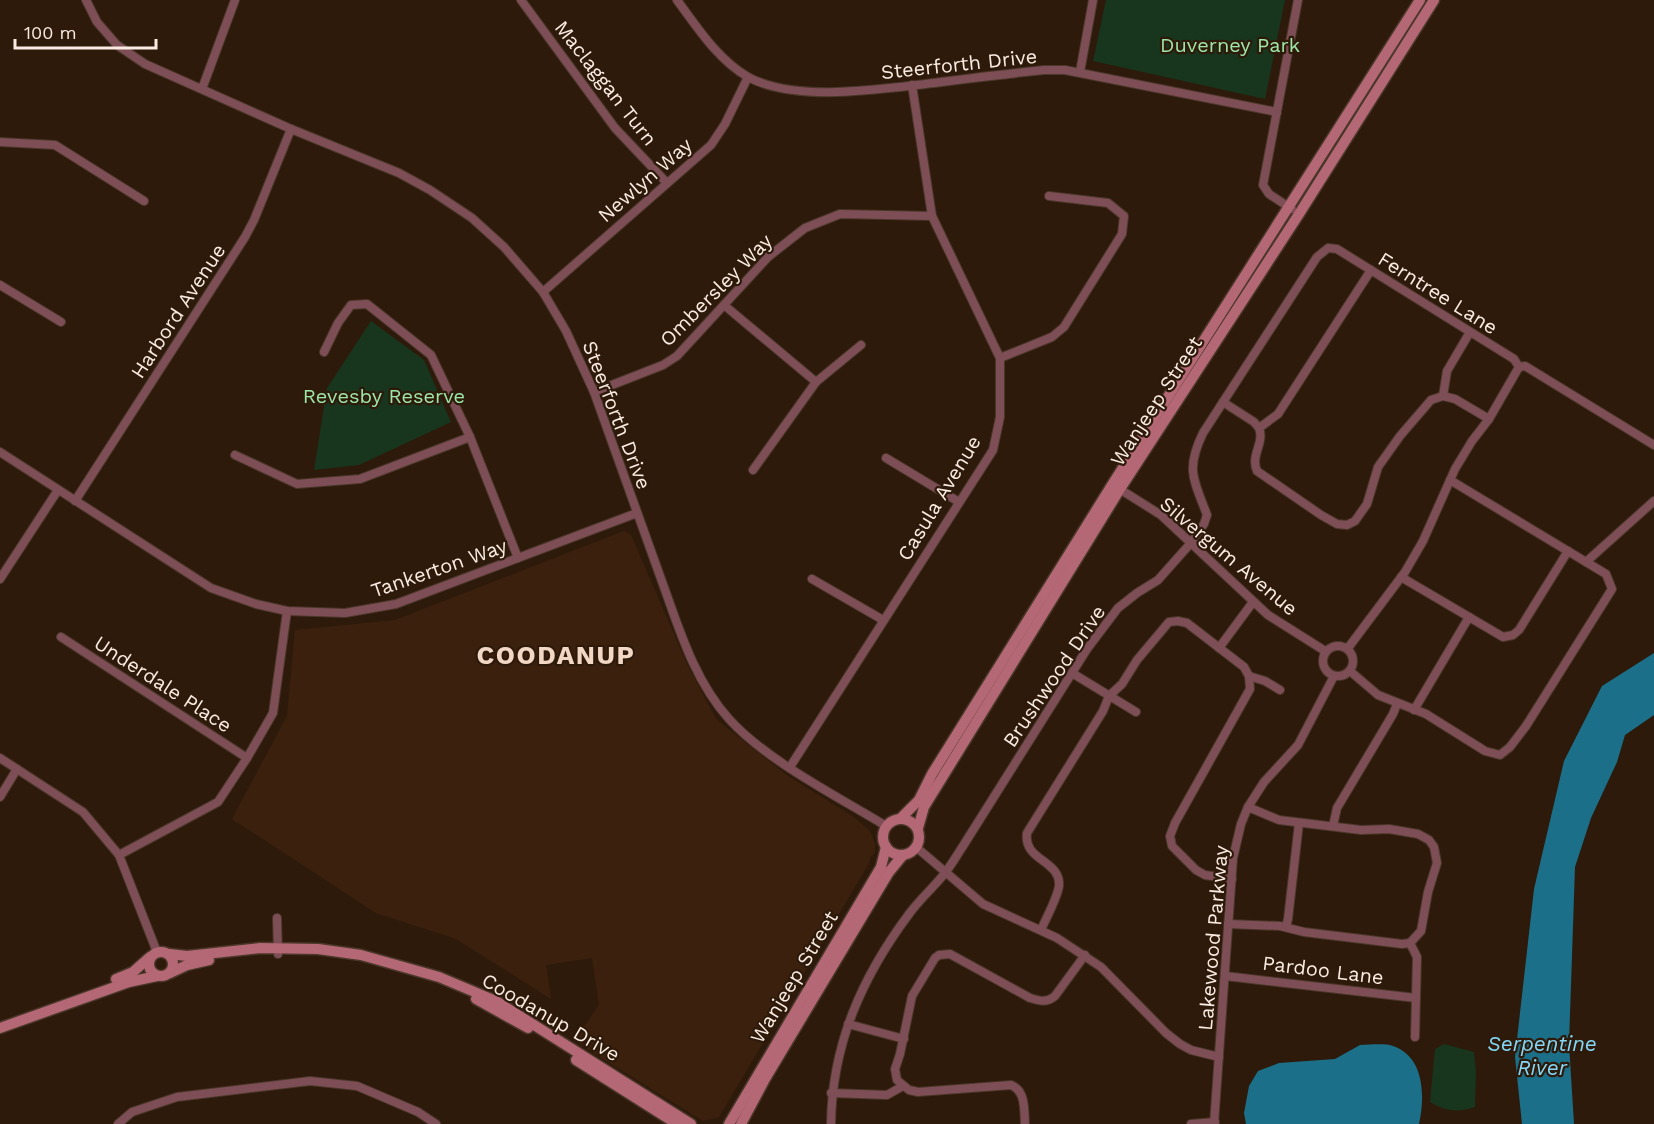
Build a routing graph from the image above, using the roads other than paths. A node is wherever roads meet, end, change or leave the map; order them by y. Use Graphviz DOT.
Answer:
graph roads {
  1 [pos="86,0"];
  2 [pos="235,0"];
  3 [pos="521,0"];
  4 [pos="676,0"];
  5 [pos="1093,0"];
  6 [pos="1299,0"];
  7 [pos="1420,0"];
  8 [pos="1434,0"];
  9 [pos="1080,72"];
  10 [pos="748,77"];
  11 [pos="912,85"];
  12 [pos="202,89"];
  13 [pos="1277,112"];
  14 [pos="291,129"];
  15 [pos="0,142"];
  16 [pos="668,183"];
  17 [pos="1049,196"];
  18 [pos="144,201"];
  19 [pos="1288,207"];
  20 [pos="1299,214"];
  21 [pos="932,216"];
  22 [pos="1337,249"];
  23 [pos="1371,270"];
  24 [pos="0,285"];
  25 [pos="543,292"];
  26 [pos="724,305"];
  27 [pos="61,321"];
  28 [pos="1470,332"];
  29 [pos="861,345"];
  30 [pos="324,352"];
  31 [pos="1000,358"];
  32 [pos="1519,367"];
  33 [pos="816,382"];
  34 [pos="594,392"];
  35 [pos="1443,396"];
  36 [pos="1223,402"];
  37 [pos="1489,419"];
  38 [pos="1259,428"];
  39 [pos="470,437"];
  40 [pos="1654,445"];
  41 [pos="0,453"];
  42 [pos="236,455"];
  43 [pos="886,458"];
  44 [pos="753,470"];
  45 [pos="1450,480"];
  46 [pos="1116,487"];
  47 [pos="58,490"];
  48 [pos="75,501"];
  49 [pos="1654,501"];
  50 [pos="959,502"];
  51 [pos="637,513"];
  52 [pos="1190,544"];
  53 [pos="1568,551"];
  54 [pos="518,558"];
  55 [pos="1586,562"];
  56 [pos="1401,577"];
  57 [pos="0,579"];
  58 [pos="812,579"];
  59 [pos="1253,602"];
  60 [pos="287,611"];
  61 [pos="1469,617"];
  62 [pos="883,620"];
  63 [pos="61,637"];
  64 [pos="1219,648"];
  65 [pos="1348,648"];
  66 [pos="1326,651"];
  67 [pos="1350,671"];
  68 [pos="1072,673"];
  69 [pos="1249,676"];
  70 [pos="1334,676"];
  71 [pos="1280,690"];
  72 [pos="1109,696"];
  73 [pos="1397,704"];
  74 [pos="1414,710"];
  75 [pos="1136,712"];
  76 [pos="0,758"];
  77 [pos="248,758"];
  78 [pos="790,767"];
  79 [pos="17,769"];
  80 [pos="0,797"];
  81 [pos="1248,807"];
  82 [pos="901,818"];
  83 [pos="1299,823"];
  84 [pos="886,826"];
  85 [pos="1333,826"];
  86 [pos="918,828"];
  87 [pos="886,847"];
  88 [pos="916,848"];
  89 [pos="119,855"];
  90 [pos="903,855"];
  91 [pos="945,873"];
  92 [pos="1232,879"];
  93 [pos="277,918"];
  94 [pos="1228,924"];
  95 [pos="1286,927"];
  96 [pos="1041,930"];
  97 [pos="1410,943"];
  98 [pos="277,951"];
  99 [pos="169,954"];
  100 [pos="154,955"];
  101 [pos="1085,955"];
  102 [pos="170,973"];
  103 [pos="1225,975"];
  104 [pos="157,976"];
  105 [pos="1416,998"];
  106 [pos="0,1022"];
  107 [pos="848,1024"];
  108 [pos="0,1028"];
  109 [pos="1415,1037"];
  110 [pos="904,1039"];
  111 [pos="1219,1057"];
  112 [pos="903,1086"];
  113 [pos="831,1093"];
  114 [pos="1214,1123"];
  115 [pos="118,1124"];
  116 [pos="436,1124"];
  117 [pos="677,1124"];
  118 [pos="691,1124"];
  119 [pos="729,1124"];
  120 [pos="741,1124"];
  121 [pos="831,1124"];
  122 [pos="1025,1124"];
  123 [pos="1191,1124"];
  1 -- 12 [label="street, Steerforth Drive"];
  2 -- 12 [label="street"];
  3 -- 16 [label="street, Maclaggan Turn"];
  4 -- 10 [label="street, Steerforth Drive"];
  5 -- 9 [label="street"];
  6 -- 13 [label="street"];
  7 -- 19 [label="main road, Wanjeep Street"];
  8 -- 20 [label="main road, Wanjeep Street"];
  9 -- 11 [label="street, Steerforth Drive"];
  9 -- 13 [label="street, Steerforth Drive"];
  10 -- 11 [label="street, Steerforth Drive"];
  10 -- 16 [label="street, Newlyn Way"];
  11 -- 21 [label="street, Casula Avenue"];
  12 -- 14 [label="street, Steerforth Drive"];
  13 -- 19 [label="street"];
  14 -- 25 [label="street, Steerforth Drive"];
  14 -- 48 [label="street, Harbord Avenue"];
  15 -- 18 [label="street"];
  16 -- 25 [label="street, Newlyn Way"];
  17 -- 31 [label="street"];
  19 -- 20 [label="street"];
  19 -- 46 [label="main road, Wanjeep Street"];
  20 -- 46 [label="main road, Wanjeep Street"];
  21 -- 26 [label="street, Ombersley Way"];
  21 -- 31 [label="street, Casula Avenue"];
  22 -- 23 [label="street, Ferntree Lane"];
  22 -- 36 [label="street, Brushwood Drive"];
  23 -- 28 [label="street, Ferntree Lane"];
  23 -- 38 [label="street"];
  24 -- 27 [label="street"];
  25 -- 34 [label="street, Steerforth Drive"];
  26 -- 33 [label="street"];
  26 -- 34 [label="street, Ombersley Way"];
  28 -- 32 [label="street, Ferntree Lane"];
  28 -- 35 [label="street"];
  29 -- 33 [label="street"];
  30 -- 39 [label="street"];
  31 -- 50 [label="street, Casula Avenue"];
  32 -- 37 [label="street"];
  32 -- 40 [label="street, Ferntree Lane"];
  33 -- 44 [label="street"];
  34 -- 51 [label="street, Steerforth Drive"];
  35 -- 37 [label="street"];
  35 -- 38 [label="street"];
  36 -- 38 [label="street"];
  36 -- 52 [label="street, Brushwood Drive"];
  37 -- 45 [label="street"];
  39 -- 42 [label="street"];
  39 -- 54 [label="street"];
  41 -- 47 [label="street, Tankerton Way"];
  43 -- 50 [label="street"];
  45 -- 53 [label="street"];
  45 -- 56 [label="street"];
  46 -- 52 [label="street, Silvergum Avenue"];
  46 -- 82 [label="main road, Wanjeep Street"];
  46 -- 86 [label="main road, Wanjeep Street"];
  47 -- 48 [label="street, Tankerton Way"];
  47 -- 57 [label="street"];
  48 -- 60 [label="street, Tankerton Way"];
  49 -- 55 [label="street"];
  50 -- 62 [label="street, Casula Avenue"];
  51 -- 54 [label="street, Tankerton Way"];
  51 -- 78 [label="street, Steerforth Drive"];
  52 -- 59 [label="street, Silvergum Avenue"];
  52 -- 68 [label="street, Brushwood Drive"];
  53 -- 55 [label="street"];
  53 -- 61 [label="street"];
  54 -- 60 [label="street, Tankerton Way"];
  55 -- 74 [label="street"];
  56 -- 61 [label="street"];
  56 -- 65 [label="street"];
  58 -- 62 [label="street"];
  59 -- 64 [label="street"];
  59 -- 66 [label="street, Silvergum Avenue"];
  60 -- 77 [label="street"];
  61 -- 74 [label="street"];
  62 -- 78 [label="street, Casula Avenue"];
  63 -- 77 [label="street, Underdale Place"];
  64 -- 69 [label="street"];
  64 -- 72 [label="street"];
  65 -- 66 [label="street"];
  65 -- 67 [label="street"];
  66 -- 70 [label="street"];
  67 -- 70 [label="street"];
  67 -- 73 [label="street"];
  68 -- 72 [label="street"];
  68 -- 91 [label="street, Brushwood Drive"];
  69 -- 71 [label="street"];
  69 -- 92 [label="street"];
  70 -- 81 [label="street, Lakewood Parkway"];
  72 -- 75 [label="street"];
  72 -- 96 [label="street"];
  73 -- 74 [label="street"];
  73 -- 85 [label="street"];
  76 -- 79 [label="street"];
  77 -- 89 [label="street"];
  78 -- 84 [label="street, Steerforth Drive"];
  79 -- 80 [label="street"];
  79 -- 89 [label="street"];
  81 -- 83 [label="street"];
  81 -- 92 [label="street, Lakewood Parkway"];
  82 -- 84 [label="main road"];
  82 -- 86 [label="main road"];
  83 -- 85 [label="street"];
  83 -- 95 [label="street"];
  84 -- 87 [label="main road"];
  85 -- 97 [label="street"];
  86 -- 88 [label="main road"];
  87 -- 90 [label="main road"];
  87 -- 119 [label="main road, Wanjeep Street"];
  88 -- 90 [label="main road"];
  88 -- 91 [label="street"];
  89 -- 100 [label="street"];
  90 -- 120 [label="main road, Wanjeep Street"];
  91 -- 96 [label="street"];
  91 -- 107 [label="street, Brushwood Drive"];
  92 -- 94 [label="street, Lakewood Parkway"];
  93 -- 98 [label="street"];
  94 -- 95 [label="street"];
  94 -- 103 [label="street, Lakewood Parkway"];
  95 -- 97 [label="street"];
  96 -- 101 [label="street"];
  97 -- 105 [label="street"];
  98 -- 99 [label="main road, Coodanup Drive"];
  98 -- 102 [label="main road, Coodanup Drive"];
  98 -- 117 [label="main road, Coodanup Drive"];
  98 -- 118 [label="main road, Coodanup Drive"];
  99 -- 100 [label="main road"];
  99 -- 102 [label="main road"];
  100 -- 104 [label="main road"];
  100 -- 106 [label="main road"];
  101 -- 110 [label="street"];
  101 -- 111 [label="street"];
  102 -- 104 [label="main road"];
  103 -- 105 [label="street, Pardoo Lane"];
  103 -- 111 [label="street, Lakewood Parkway"];
  104 -- 108 [label="main road"];
  105 -- 109 [label="street"];
  107 -- 110 [label="street"];
  107 -- 113 [label="street, Brushwood Drive"];
  110 -- 112 [label="street"];
  111 -- 114 [label="street, Lakewood Parkway"];
  112 -- 113 [label="street"];
  112 -- 122 [label="street"];
  113 -- 121 [label="street, Brushwood Drive"];
  114 -- 123 [label="street"];
  115 -- 116 [label="street"];
}
